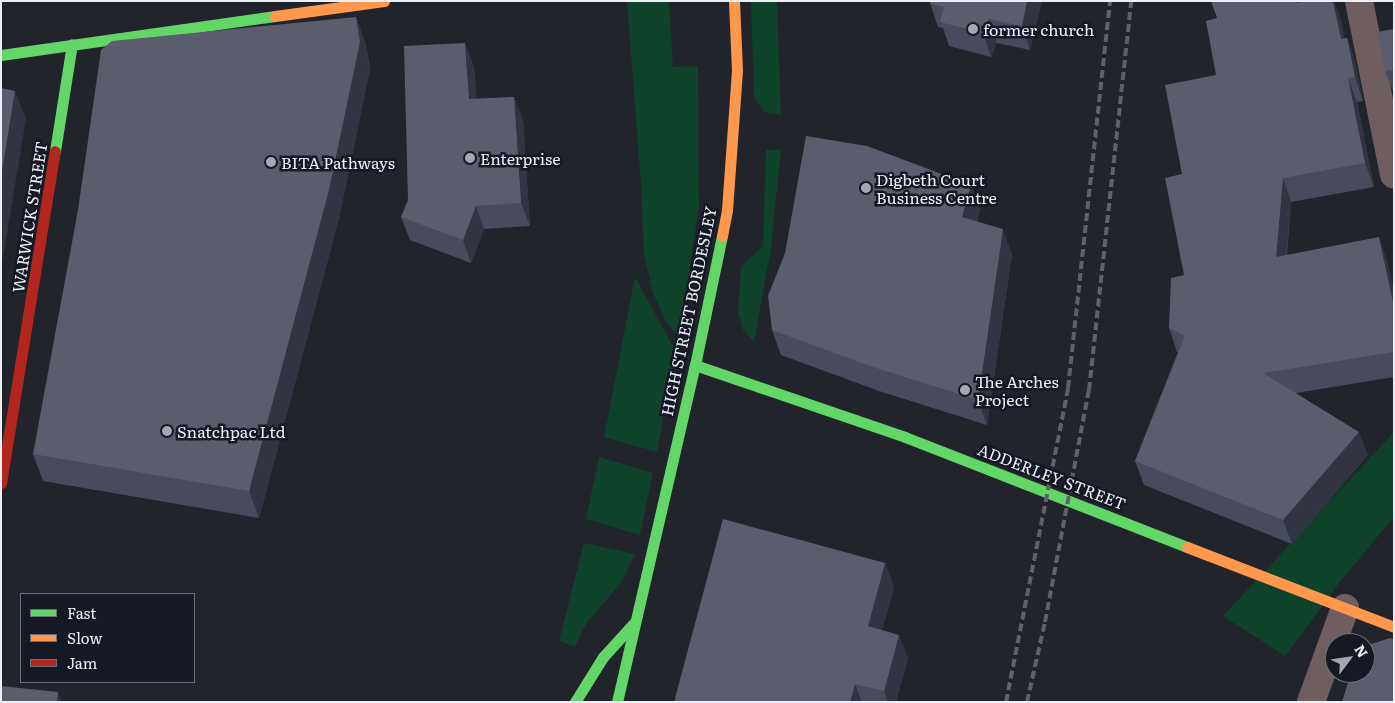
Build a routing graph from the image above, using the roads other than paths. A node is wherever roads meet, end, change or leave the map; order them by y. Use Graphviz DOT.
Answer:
graph roads {
  1 [pos="384,1"];
  2 [pos="734,1"];
  3 [pos="1359,1"];
  4 [pos="72,44"];
  5 [pos="1,55"];
  6 [pos="1394,174"];
  7 [pos="695,365"];
  8 [pos="1,483"];
  9 [pos="1345,608"];
  10 [pos="635,622"];
  11 [pos="1394,627"];
  12 [pos="576,702"];
  13 [pos="617,702"];
  14 [pos="1311,702"];
  1 -- 4 [label="street"];
  2 -- 7 [label="street, HIGH STREET BORDESLEY"];
  3 -- 6 [label="street"];
  4 -- 5 [label="street"];
  4 -- 8 [label="street, WARWICK STREET"];
  7 -- 9 [label="street, ADDERLEY STREET"];
  7 -- 10 [label="street, HIGH STREET BORDESLEY"];
  9 -- 11 [label="street, ADDERLEY STREET"];
  9 -- 14 [label="street"];
  10 -- 12 [label="street, HIGH STREET BORDESLEY"];
  10 -- 13 [label="street, HIGH STREET BORDESLEY"];
}
